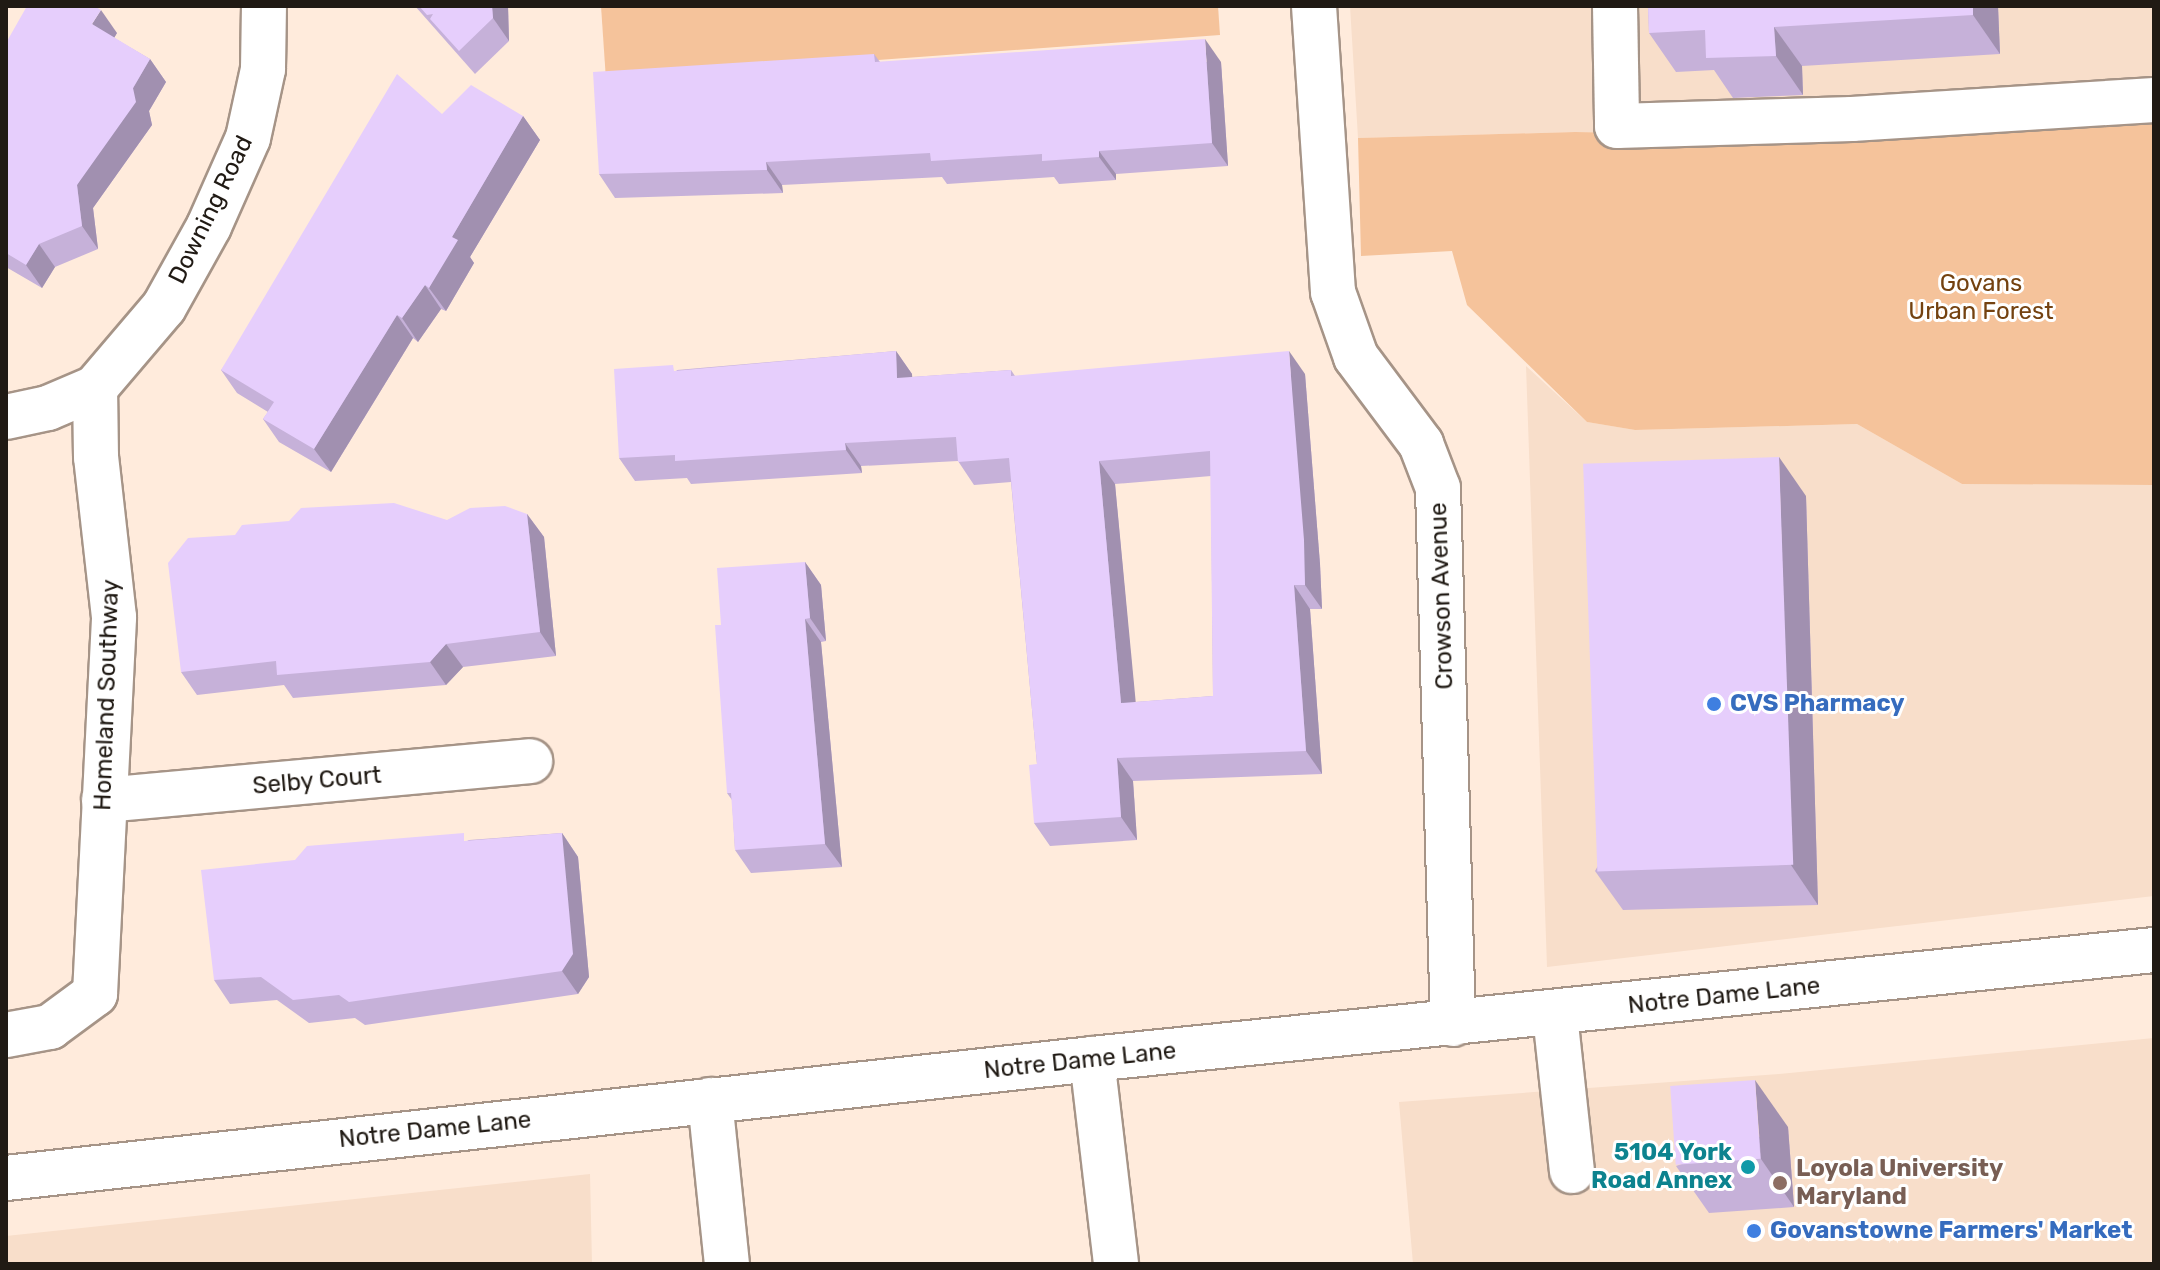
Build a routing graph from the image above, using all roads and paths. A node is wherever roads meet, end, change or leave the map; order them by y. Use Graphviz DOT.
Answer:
graph roads {
  1 [pos="264,6"];
  2 [pos="1314,6"];
  3 [pos="1615,6"];
  4 [pos="2154,100"];
  5 [pos="95,388"];
  6 [pos="6,417"];
  7 [pos="530,761"];
  8 [pos="104,800"];
  9 [pos="2154,950"];
  10 [pos="1555,1015"];
  11 [pos="1453,1024"];
  12 [pos="6,1035"];
  13 [pos="1092,1059"];
  14 [pos="710,1100"];
  15 [pos="1572,1171"];
  16 [pos="6,1178"];
  17 [pos="727,1264"];
  18 [pos="1116,1264"];
  1 -- 5 [label="street, Downing Road"];
  2 -- 11 [label="street, Crowson Avenue"];
  3 -- 4 [label="street"];
  5 -- 6 [label="street"];
  5 -- 8 [label="street, Homeland Southway"];
  7 -- 8 [label="street, Selby Court"];
  8 -- 12 [label="street, Homeland Southway"];
  9 -- 10 [label="street, Notre Dame Lane"];
  10 -- 11 [label="street, Notre Dame Lane"];
  10 -- 15 [label="street"];
  11 -- 13 [label="street, Notre Dame Lane"];
  13 -- 14 [label="street, Notre Dame Lane"];
  13 -- 18 [label="street"];
  14 -- 16 [label="street, Notre Dame Lane"];
  14 -- 17 [label="street"];
}
